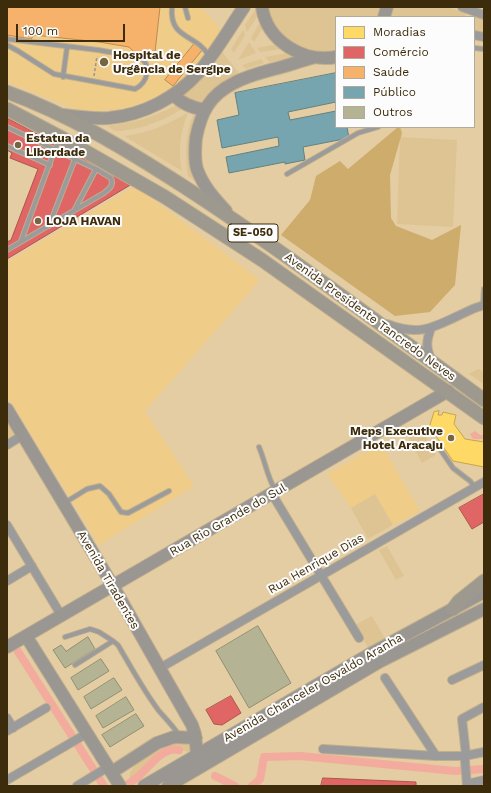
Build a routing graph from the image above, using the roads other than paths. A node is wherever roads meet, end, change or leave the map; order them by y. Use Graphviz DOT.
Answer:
graph roads {
  1 [pos="172,7"];
  2 [pos="185,7"];
  3 [pos="244,7"];
  4 [pos="262,7"];
  5 [pos="467,10"];
  6 [pos="484,15"];
  7 [pos="188,18"];
  8 [pos="7,40"];
  9 [pos="7,45"];
  10 [pos="67,47"];
  11 [pos="335,57"];
  12 [pos="209,58"];
  13 [pos="312,58"];
  14 [pos="63,77"];
  15 [pos="7,92"];
  16 [pos="174,95"];
  17 [pos="7,109"];
  18 [pos="205,110"];
  19 [pos="59,114"];
  20 [pos="7,127"];
  21 [pos="375,128"];
  22 [pos="58,143"];
  23 [pos="7,146"];
  24 [pos="75,159"];
  25 [pos="50,165"];
  26 [pos="96,168"];
  27 [pos="288,174"];
  28 [pos="75,210"];
  29 [pos="230,217"];
  30 [pos="48,226"];
  31 [pos="21,242"];
  32 [pos="7,250"];
  33 [pos="484,289"];
  34 [pos="483,305"];
  35 [pos="377,320"];
  36 [pos="431,328"];
  37 [pos="432,362"];
  38 [pos="448,391"];
  39 [pos="484,400"];
  40 [pos="7,409"];
  41 [pos="484,418"];
  42 [pos="23,435"];
  43 [pos="7,445"];
  44 [pos="438,446"];
  45 [pos="259,447"];
  46 [pos="484,482"];
  47 [pos="475,487"];
  48 [pos="169,491"];
  49 [pos="274,493"];
  50 [pos="64,504"];
  51 [pos="7,525"];
  52 [pos="32,566"];
  53 [pos="320,575"];
  54 [pos="7,581"];
  55 [pos="484,581"];
  56 [pos="113,586"];
  57 [pos="484,592"];
  58 [pos="453,609"];
  59 [pos="484,609"];
  60 [pos="61,615"];
  61 [pos="26,636"];
  62 [pos="65,637"];
  63 [pos="359,638"];
  64 [pos="113,641"];
  65 [pos="7,647"];
  66 [pos="75,665"];
  67 [pos="484,665"];
  68 [pos="160,668"];
  69 [pos="385,678"];
  70 [pos="452,680"];
  71 [pos="484,707"];
  72 [pos="46,708"];
  73 [pos="7,718"];
  74 [pos="10,730"];
  75 [pos="82,736"];
  76 [pos="180,737"];
  77 [pos="196,738"];
  78 [pos="323,749"];
  79 [pos="484,752"];
  80 [pos="197,755"];
  81 [pos="436,756"];
  82 [pos="465,758"];
  83 [pos="197,769"];
  84 [pos="106,771"];
  85 [pos="7,780"];
  86 [pos="484,780"];
  87 [pos="466,782"];
  88 [pos="119,785"];
  89 [pos="77,786"];
  90 [pos="144,786"];
  91 [pos="168,786"];
  92 [pos="188,786"];
  1 -- 12 [label="lane"];
  2 -- 7 [label="lane"];
  3 -- 12 [label="street"];
  4 -- 13 [label="street"];
  5 -- 6 [label="street"];
  8 -- 10 [label="lane"];
  9 -- 14 [label="lane"];
  10 -- 14 [label="lane"];
  10 -- 14 [label="lane"];
  11 -- 13 [label="street"];
  12 -- 16 [label="street"];
  13 -- 18 [label="street"];
  15 -- 19 [label="main road, Avenida Presidente Tancredo Neves / SE-050"];
  16 -- 18 [label="street"];
  16 -- 19 [label="street"];
  17 -- 22 [label="main road, Avenida Presidente Tancredo Neves / SE-050"];
  18 -- 29 [label="street"];
  19 -- 29 [label="main road, Avenida Presidente Tancredo Neves / SE-050"];
  20 -- 22 [label="lane"];
  21 -- 27 [label="lane"];
  22 -- 24 [label="lane"];
  22 -- 25 [label="lane"];
  22 -- 38 [label="main road, Avenida Presidente Tancredo Neves / SE-050"];
  23 -- 25 [label="lane"];
  24 -- 26 [label="lane"];
  24 -- 30 [label="lane"];
  25 -- 31 [label="lane"];
  26 -- 28 [label="lane"];
  26 -- 28 [label="lane"];
  28 -- 30 [label="lane"];
  29 -- 35 [label="main road, Avenida Presidente Tancredo Neves / SE-050"];
  30 -- 31 [label="lane"];
  31 -- 32 [label="lane"];
  33 -- 34 [label="lane"];
  34 -- 36 [label="street"];
  35 -- 36 [label="street"];
  35 -- 37 [label="main road, Avenida Presidente Tancredo Neves / SE-050"];
  36 -- 37 [label="street"];
  37 -- 39 [label="main road, Avenida Presidente Tancredo Neves / SE-050"];
  38 -- 41 [label="main road, Avenida Presidente Tancredo Neves / SE-050"];
  38 -- 49 [label="street, Rua Rio Grande do Sul"];
  40 -- 42 [label="street, Avenida Tiradentes"];
  42 -- 43 [label="street"];
  42 -- 50 [label="street, Avenida Tiradentes"];
  44 -- 47 [label="lane"];
  45 -- 49 [label="lane"];
  46 -- 47 [label="street, Rua Henrique Dias"];
  47 -- 53 [label="street, Rua Henrique Dias"];
  48 -- 50 [label="lane"];
  49 -- 53 [label="street"];
  49 -- 56 [label="street, Rua Rio Grande do Sul"];
  50 -- 56 [label="street, Avenida Tiradentes"];
  51 -- 52 [label="street"];
  52 -- 54 [label="street"];
  52 -- 60 [label="street"];
  53 -- 63 [label="street"];
  53 -- 68 [label="street, Rua Henrique Dias"];
  55 -- 58 [label="main road"];
  56 -- 60 [label="street, Rua Rio Grande do Sul"];
  56 -- 68 [label="street, Avenida Tiradentes"];
  57 -- 58 [label="street, Avenida Chanceler Osvaldo Aranha"];
  58 -- 80 [label="street, Avenida Chanceler Osvaldo Aranha"];
  59 -- 83 [label="street, Avenida Chanceler Osvaldo Aranha"];
  60 -- 61 [label="street, Rua Rio Grande do Sul"];
  61 -- 65 [label="street, Rua Rio Grande do Sul"];
  61 -- 75 [label="street"];
  62 -- 64 [label="lane"];
  64 -- 66 [label="lane"];
  64 -- 76 [label="lane"];
  67 -- 70 [label="street"];
  68 -- 77 [label="street, Avenida Tiradentes"];
  69 -- 81 [label="street"];
  71 -- 82 [label="street"];
  72 -- 74 [label="street"];
  73 -- 74 [label="street"];
  75 -- 84 [label="street"];
  75 -- 85 [label="street"];
  76 -- 77 [label="street"];
  76 -- 84 [label="street"];
  77 -- 80 [label="street, Avenida Tiradentes"];
  78 -- 81 [label="street"];
  79 -- 82 [label="street"];
  80 -- 90 [label="street, Avenida Chanceler Osvaldo Aranha"];
  81 -- 82 [label="street"];
  82 -- 87 [label="street"];
  83 -- 91 [label="street, Avenida Chanceler Osvaldo Aranha"];
  83 -- 92 [label="street"];
  84 -- 88 [label="street"];
  84 -- 89 [label="street"];
  86 -- 87 [label="street"];
}
